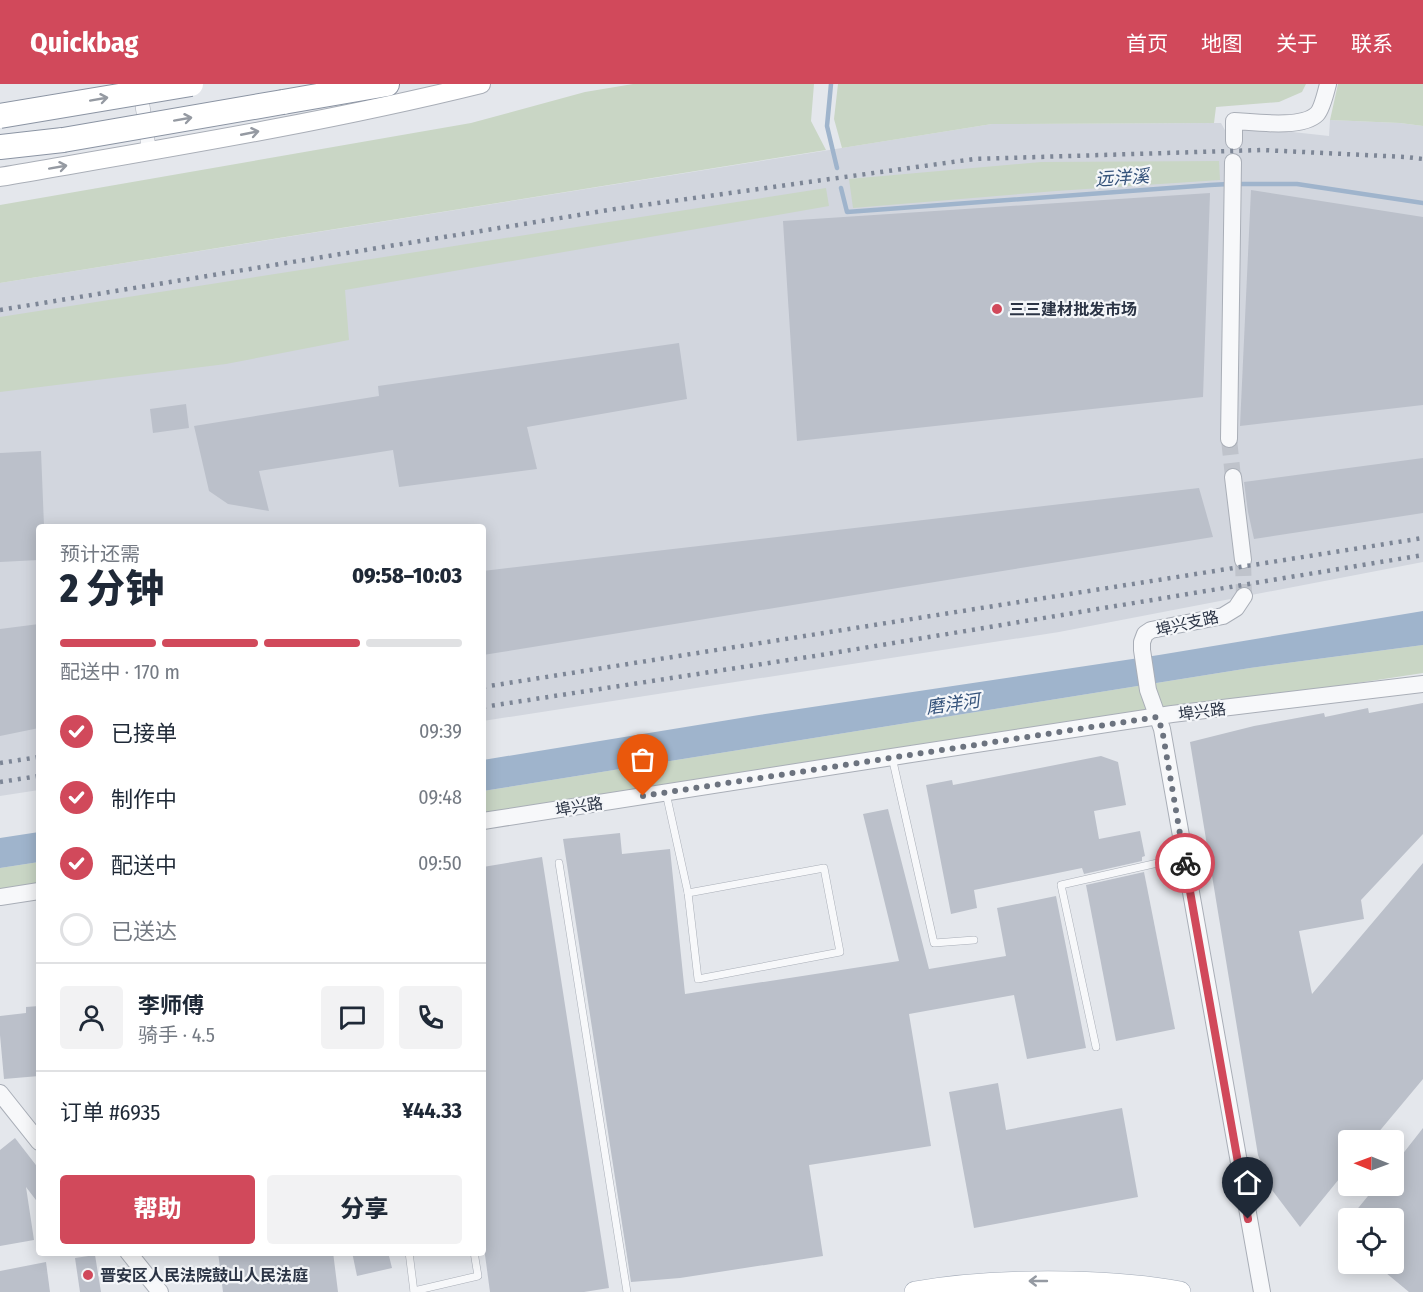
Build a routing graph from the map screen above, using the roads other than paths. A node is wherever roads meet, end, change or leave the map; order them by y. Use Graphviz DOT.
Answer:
graph roads {
  1 [pos="139,84"];
  2 [pos="191,84"];
  3 [pos="387,84"];
  4 [pos="482,84"];
  5 [pos="1328,84"];
  6 [pos="0,116"];
  7 [pos="1234,141"];
  8 [pos="0,147"];
  9 [pos="150,151"];
  10 [pos="1233,162"];
  11 [pos="0,177"];
  12 [pos="1229,439"];
  13 [pos="1233,477"];
  14 [pos="1243,560"];
  15 [pos="1244,596"];
  16 [pos="1423,684"];
  17 [pos="1157,717"];
  18 [pos="892,756"];
  19 [pos="666,792"];
  20 [pos="486,821"];
  21 [pos="1185,857"];
  22 [pos="558,863"];
  23 [pos="36,891"];
  24 [pos="688,893"];
  25 [pos="0,897"];
  26 [pos="974,940"];
  27 [pos="1096,1047"];
  28 [pos="0,1093"];
  29 [pos="36,1138"];
  30 [pos="131,1256"];
  31 [pos="410,1256"];
  32 [pos="475,1256"];
  33 [pos="160,1292"];
  34 [pos="414,1292"];
  35 [pos="627,1292"];
  36 [pos="915,1292"];
  37 [pos="1180,1292"];
  38 [pos="1262,1292"];
  1 -- 9 [label="street"];
  6 -- 2 [label="highway, one-way, bridge"];
  8 -- 3 [label="highway, one-way, bridge"];
  9 -- 4 [label="main road, one-way"];
  5 -- 7 [label="street"];
  11 -- 9 [label="main road, one-way"];
  10 -- 12 [label="street"];
  13 -- 14 [label="street"];
  15 -- 17 [label="street, 埠兴支路"];
  16 -- 17 [label="street, 埠兴路"];
  17 -- 18 [label="street, 埠兴路"];
  17 -- 21 [label="street, 埠兴支路"];
  18 -- 19 [label="street, 埠兴路"];
  18 -- 26 [label="lane"];
  19 -- 20 [label="street, 埠兴路"];
  19 -- 24 [label="lane"];
  21 -- 27 [label="lane"];
  21 -- 38 [label="street, 埠兴支路"];
  22 -- 35 [label="lane"];
  23 -- 25 [label="street"];
  24 -- 24 [label="lane"];
  28 -- 29 [label="street"];
  30 -- 33 [label="street"];
  31 -- 34 [label="lane"];
  32 -- 34 [label="lane"];
  37 -- 36 [label="main road, one-way"];
}
